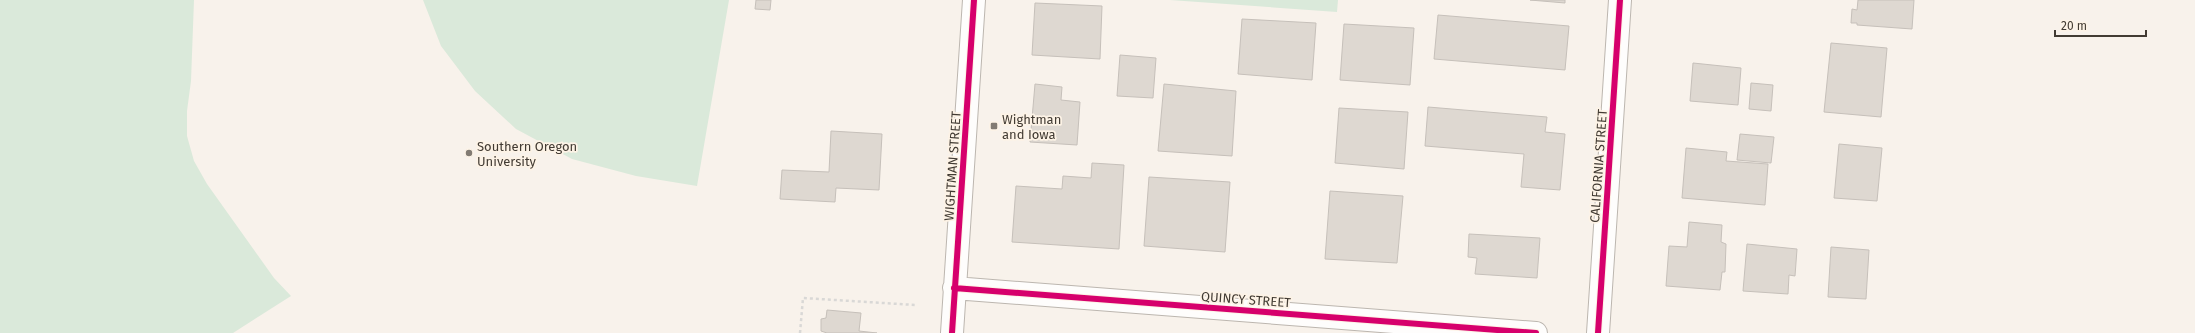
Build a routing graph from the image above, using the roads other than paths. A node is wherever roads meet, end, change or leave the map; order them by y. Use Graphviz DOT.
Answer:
graph roads {
  1 [pos="974,0"];
  2 [pos="1620,0"];
  3 [pos="954,288"];
  4 [pos="952,333"];
  5 [pos="1536,333"];
  6 [pos="1598,333"];
  1 -- 3 [label="street, WIGHTMAN STREET"];
  2 -- 6 [label="street, CALIFORNIA STREET"];
  3 -- 4 [label="street, WIGHTMAN STREET"];
  3 -- 5 [label="street, QUINCY STREET"];
}
